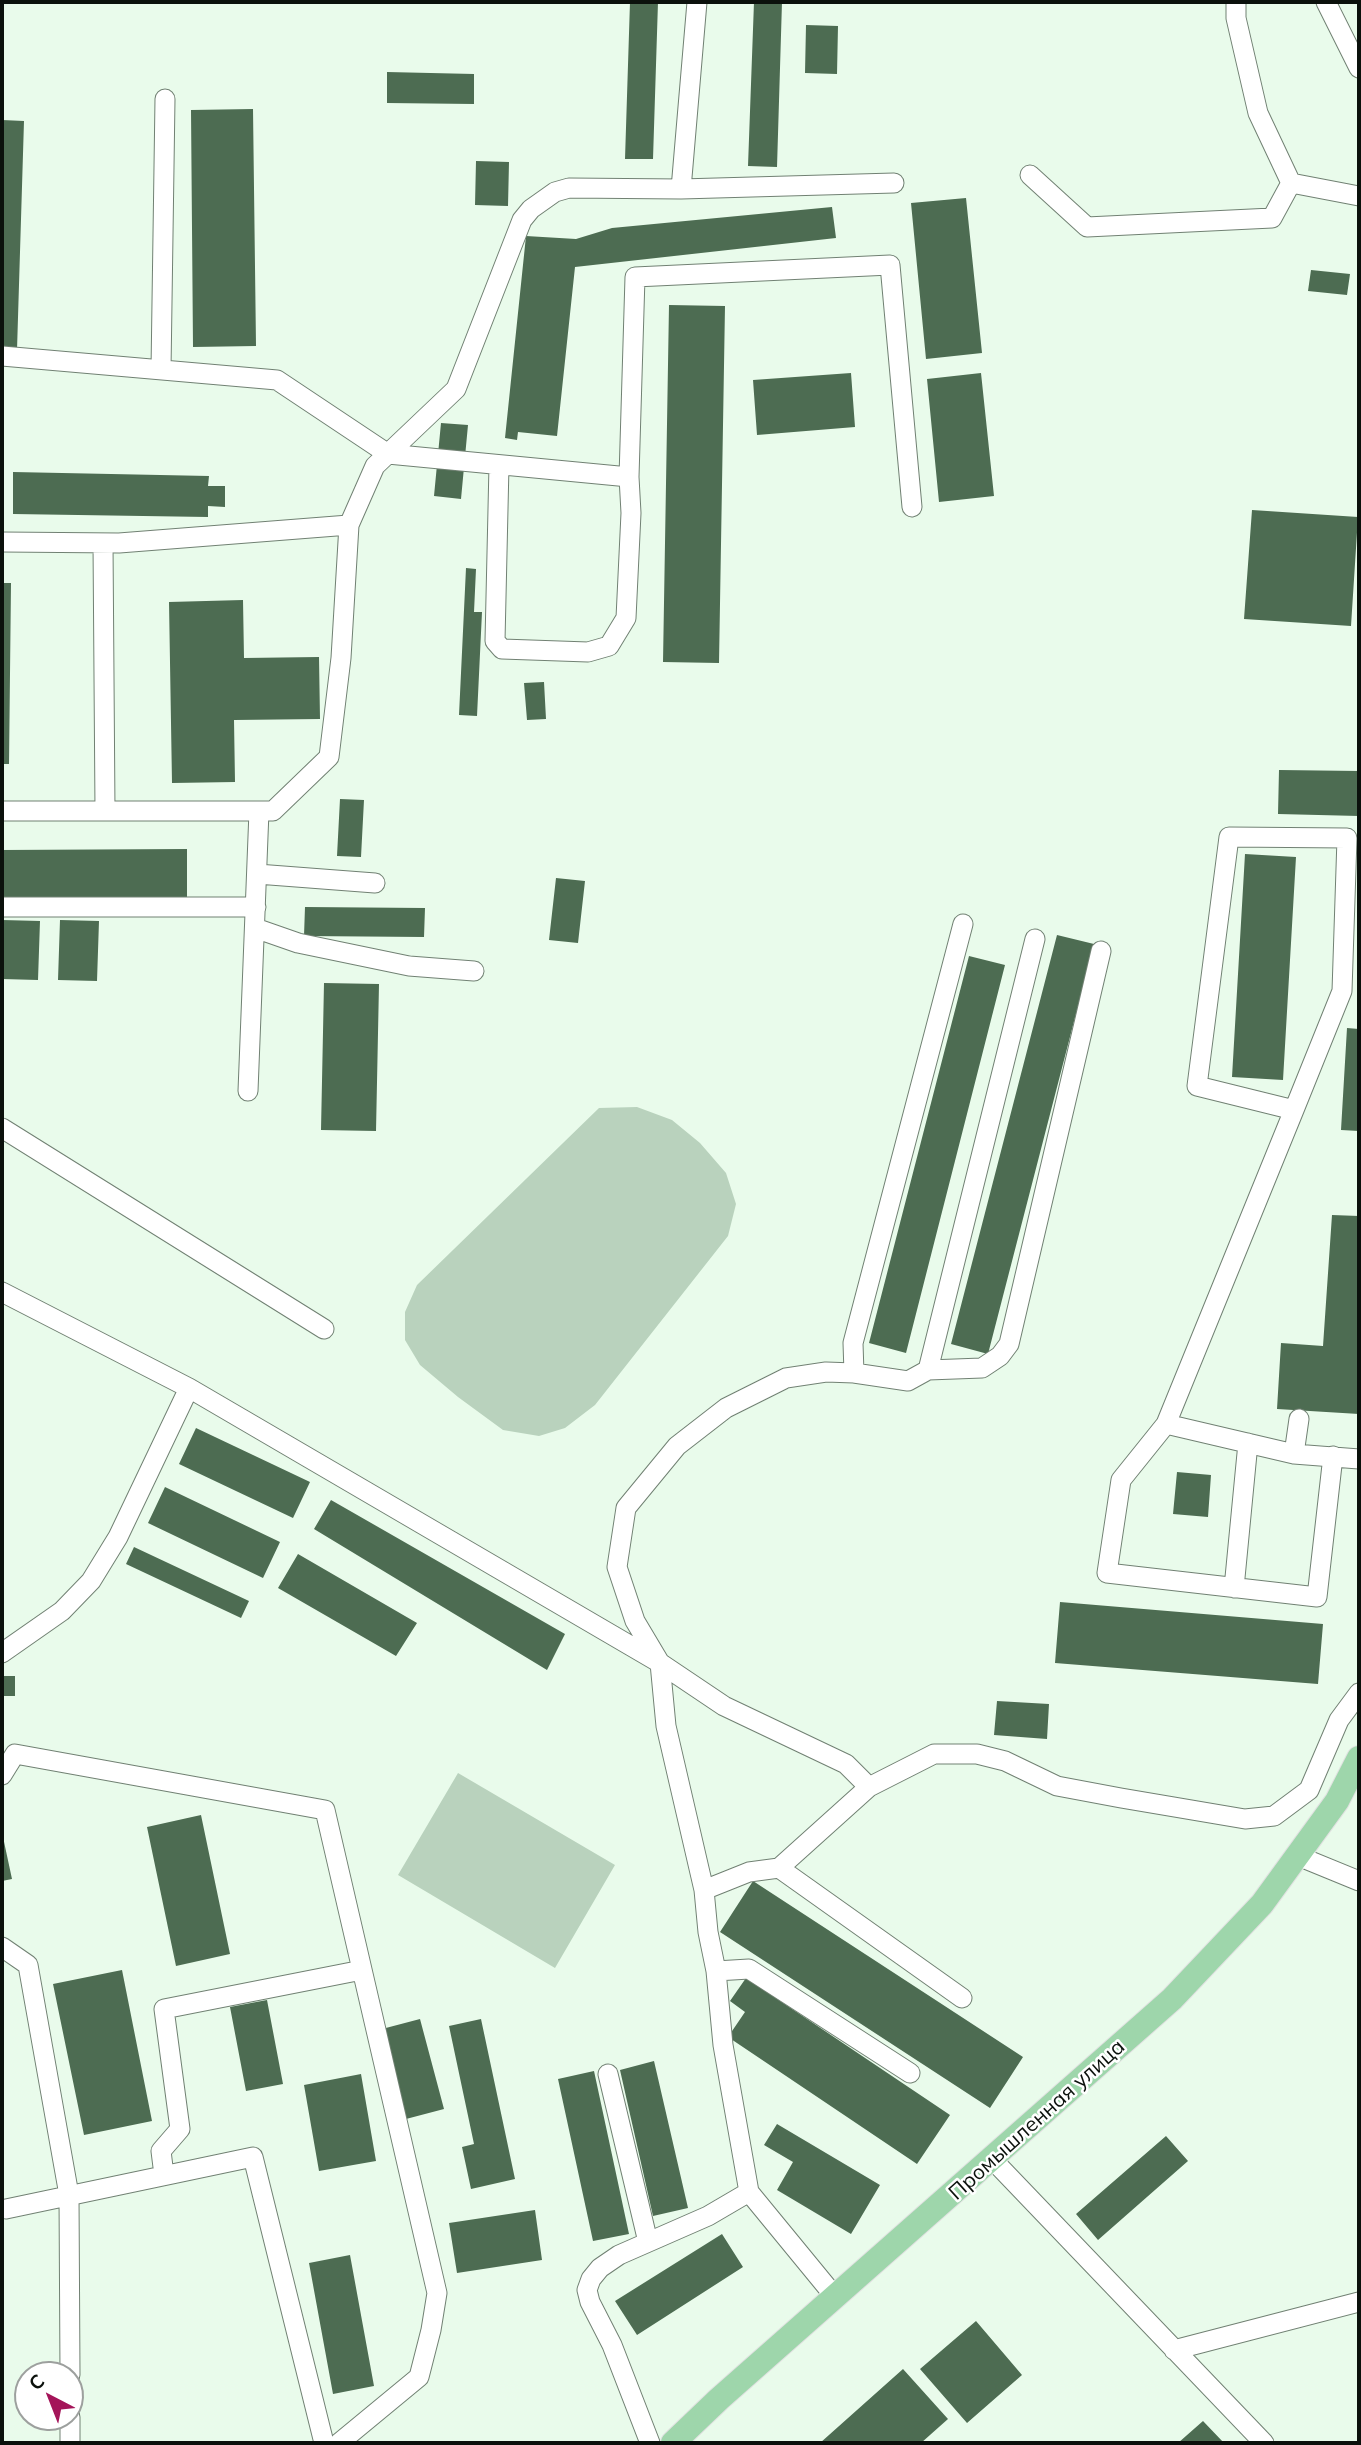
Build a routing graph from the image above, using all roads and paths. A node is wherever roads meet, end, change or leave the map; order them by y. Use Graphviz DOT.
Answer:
graph roads {
  1 [pos="697,2"];
  2 [pos="1236,2"];
  3 [pos="1326,2"];
  4 [pos="1359,68"];
  5 [pos="164,99"];
  6 [pos="1030,175"];
  7 [pos="894,183"];
  8 [pos="1291,183"];
  9 [pos="681,189"];
  10 [pos="1359,196"];
  11 [pos="2,356"];
  12 [pos="161,370"];
  13 [pos="388,454"];
  14 [pos="499,465"];
  15 [pos="629,477"];
  16 [pos="912,507"];
  17 [pos="349,525"];
  18 [pos="2,542"];
  19 [pos="103,542"];
  20 [pos="2,811"];
  21 [pos="105,811"];
  22 [pos="259,811"];
  23 [pos="257,874"];
  24 [pos="375,883"];
  25 [pos="256,907"];
  26 [pos="2,908"];
  27 [pos="964,924"];
  28 [pos="255,928"];
  29 [pos="1035,939"];
  30 [pos="1101,951"];
  31 [pos="474,971"];
  32 [pos="248,1091"];
  33 [pos="1294,1110"];
  34 [pos="2,1128"];
  35 [pos="2,1292"];
  36 [pos="324,1329"];
  37 [pos="928,1370"];
  38 [pos="854,1373"];
  39 [pos="189,1388"];
  40 [pos="1299,1419"];
  41 [pos="1166,1424"];
  42 [pos="1248,1443"];
  43 [pos="1294,1454"];
  44 [pos="1333,1456"];
  45 [pos="1359,1458"];
  46 [pos="1234,1588"];
  47 [pos="2,1653"];
  48 [pos="660,1663"];
  49 [pos="1359,1693"];
  50 [pos="1359,1758"];
  51 [pos="2,1775"];
  52 [pos="869,1787"];
  53 [pos="1298,1856"];
  54 [pos="779,1868"];
  55 [pos="1359,1881"];
  56 [pos="704,1890"];
  57 [pos="2,1947"];
  58 [pos="362,1970"];
  59 [pos="716,1971"];
  60 [pos="962,1998"];
  61 [pos="910,2073"];
  62 [pos="608,2074"];
  63 [pos="993,2160"];
  64 [pos="164,2175"];
  65 [pos="749,2192"];
  66 [pos="69,2195"];
  67 [pos="6,2209"];
  68 [pos="648,2242"];
  69 [pos="836,2298"];
  70 [pos="1359,2302"];
  71 [pos="1174,2350"];
  72 [pos="70,2361"];
  73 [pos="324,2443"];
  74 [pos="339,2443"];
  75 [pos="650,2443"];
  76 [pos="673,2443"];
  77 [pos="1264,2443"];
  1 -- 9 [label="street"];
  2 -- 8 [label="street"];
  3 -- 4 [label="street"];
  5 -- 12 [label="street"];
  6 -- 8 [label="street"];
  7 -- 9 [label="street"];
  8 -- 10 [label="street"];
  9 -- 13 [label="street"];
  11 -- 12 [label="street"];
  12 -- 13 [label="street"];
  13 -- 14 [label="street"];
  13 -- 17 [label="street"];
  14 -- 15 [label="street"];
  14 -- 15 [label="street"];
  15 -- 16 [label="street"];
  17 -- 19 [label="street"];
  17 -- 22 [label="street"];
  18 -- 19 [label="street"];
  19 -- 21 [label="street"];
  20 -- 21 [label="street"];
  21 -- 22 [label="street"];
  22 -- 23 [label="street"];
  23 -- 24 [label="street"];
  23 -- 25 [label="street"];
  25 -- 26 [label="street"];
  25 -- 28 [label="street"];
  27 -- 38 [label="street"];
  28 -- 31 [label="street"];
  28 -- 32 [label="street"];
  29 -- 37 [label="street"];
  30 -- 37 [label="street"];
  33 -- 33 [label="street"];
  33 -- 41 [label="street"];
  34 -- 36 [label="street"];
  35 -- 39 [label="street"];
  37 -- 38 [label="street"];
  38 -- 48 [label="street"];
  39 -- 47 [label="street"];
  39 -- 48 [label="street"];
  40 -- 43 [label="street"];
  41 -- 42 [label="street"];
  41 -- 46 [label="street"];
  42 -- 43 [label="street"];
  42 -- 46 [label="street"];
  43 -- 44 [label="street"];
  44 -- 45 [label="street"];
  44 -- 46 [label="street"];
  48 -- 52 [label="street"];
  48 -- 56 [label="street"];
  49 -- 52 [label="street"];
  50 -- 53 [label="main road, Промышленная улица"];
  51 -- 58 [label="street"];
  52 -- 54 [label="street"];
  53 -- 55 [label="street"];
  53 -- 63 [label="main road, Промышленная улица"];
  54 -- 56 [label="street"];
  54 -- 60 [label="street"];
  56 -- 59 [label="street"];
  57 -- 66 [label="street"];
  58 -- 64 [label="street"];
  58 -- 74 [label="street"];
  59 -- 61 [label="street"];
  59 -- 65 [label="street"];
  62 -- 68 [label="street"];
  63 -- 69 [label="main road, Промышленная улица"];
  63 -- 71 [label="street"];
  64 -- 66 [label="street"];
  64 -- 73 [label="street"];
  65 -- 68 [label="street"];
  65 -- 69 [label="street"];
  66 -- 67 [label="street"];
  66 -- 72 [label="street"];
  68 -- 75 [label="street"];
  69 -- 76 [label="main road, Промышленная улица"];
  70 -- 71 [label="street"];
  71 -- 77 [label="street"];
}
